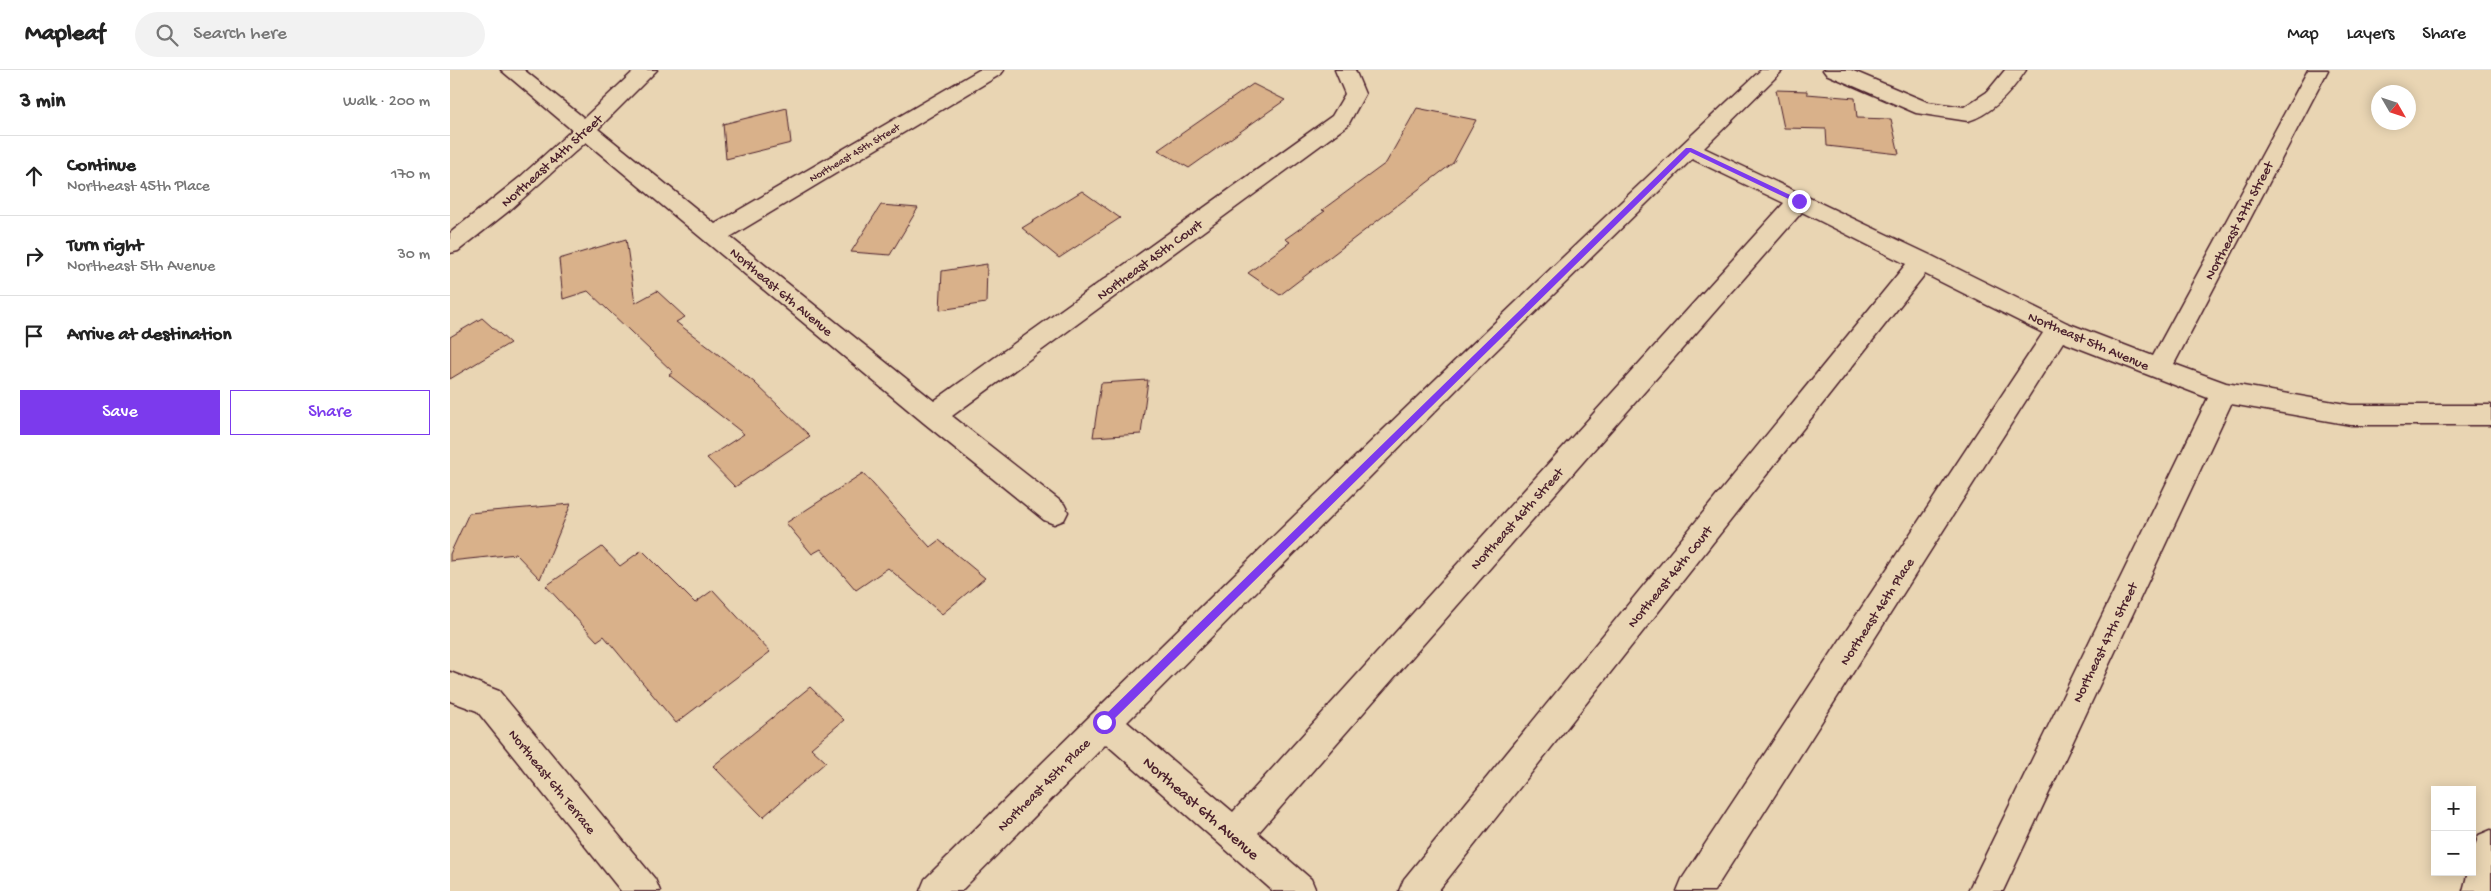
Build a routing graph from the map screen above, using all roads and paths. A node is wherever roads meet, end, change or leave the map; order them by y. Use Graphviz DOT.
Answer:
graph roads {
  1 [pos="511,70"];
  2 [pos="647,70"];
  3 [pos="994,70"];
  4 [pos="1345,70"];
  5 [pos="1772,70"];
  6 [pos="1833,70"];
  7 [pos="2016,70"];
  8 [pos="2318,70"];
  9 [pos="586,130"];
  10 [pos="1689,149"];
  11 [pos="1799,201"];
  12 [pos="715,235"];
  13 [pos="450,245"];
  14 [pos="1922,261"];
  15 [pos="2058,330"];
  16 [pos="2158,370"];
  17 [pos="2223,393"];
  18 [pos="2491,415"];
  19 [pos="932,416"];
  20 [pos="1054,512"];
  21 [pos="451,686"];
  22 [pos="1104,722"];
  23 [pos="1234,836"];
  24 [pos="2491,847"];
  25 [pos="643,891"];
  26 [pos="937,891"];
  27 [pos="1299,891"];
  28 [pos="1416,891"];
  29 [pos="1694,891"];
  30 [pos="1985,891"];
  31 [pos="2480,891"];
  1 -- 9 [label="street, Northeast 6th Avenue"];
  2 -- 9 [label="street, Northeast 44th Street"];
  3 -- 12 [label="street, Northeast 45th Street"];
  4 -- 19 [label="street, Northeast 45th Court"];
  5 -- 10 [label="street, Northeast 45th Place"];
  6 -- 7 [label="street"];
  8 -- 16 [label="street, Northeast 47th Street"];
  9 -- 12 [label="street, Northeast 6th Avenue"];
  9 -- 13 [label="street, Northeast 44th Street"];
  10 -- 11 [label="street, Northeast 5th Avenue"];
  10 -- 22 [label="street, Northeast 45th Place"];
  11 -- 14 [label="street, Northeast 5th Avenue"];
  11 -- 23 [label="street, Northeast 46th Street"];
  12 -- 19 [label="street, Northeast 6th Avenue"];
  14 -- 15 [label="street, Northeast 5th Avenue"];
  14 -- 28 [label="street, Northeast 46th Court"];
  15 -- 16 [label="street, Northeast 5th Avenue"];
  15 -- 29 [label="street, Northeast 46th Place"];
  16 -- 17 [label="street, Northeast 5th Avenue"];
  17 -- 18 [label="street, Northeast 5th Avenue"];
  17 -- 30 [label="street, Northeast 47th Street"];
  19 -- 20 [label="street, Northeast 6th Avenue"];
  21 -- 25 [label="street, Northeast 6th Terrace"];
  22 -- 23 [label="street, Northeast 6th Avenue"];
  22 -- 26 [label="street, Northeast 45th Place"];
  23 -- 27 [label="street, Northeast 6th Avenue"];
  24 -- 31 [label="street"];
}
